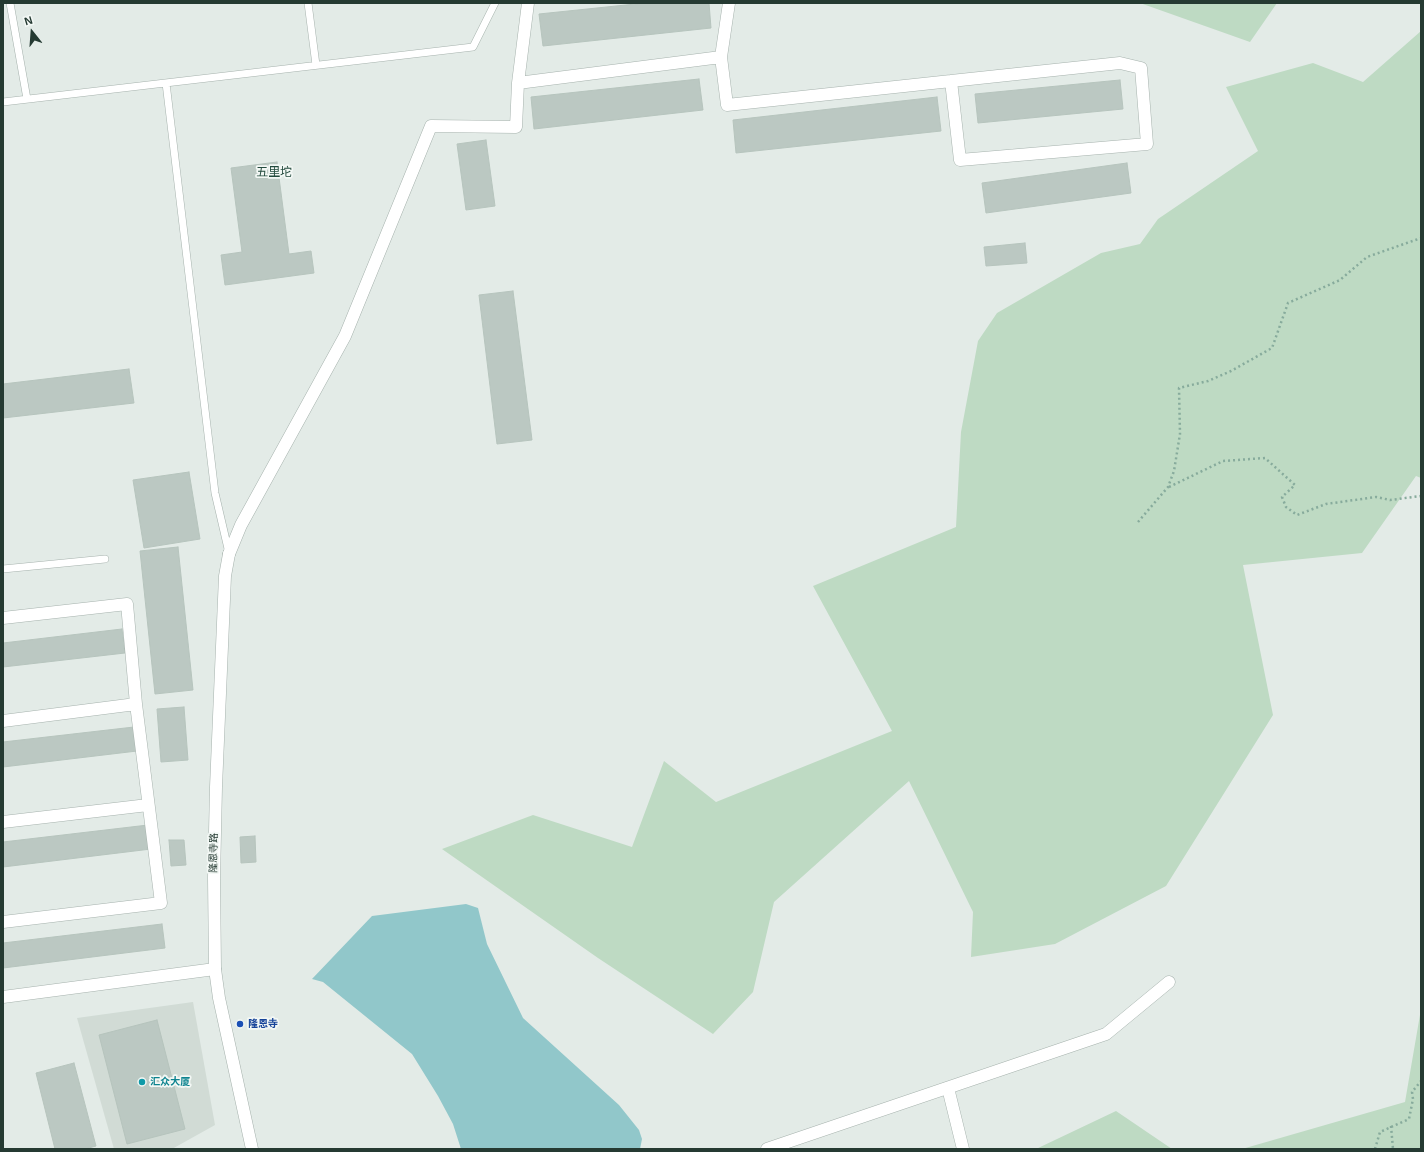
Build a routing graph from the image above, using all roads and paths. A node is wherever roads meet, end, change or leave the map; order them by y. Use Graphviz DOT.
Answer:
graph roads {
  1 [pos="10,3"];
  2 [pos="308,3"];
  3 [pos="495,3"];
  4 [pos="528,3"];
  5 [pos="729,3"];
  6 [pos="721,57"];
  7 [pos="316,65"];
  8 [pos="951,81"];
  9 [pos="166,83"];
  10 [pos="518,83"];
  11 [pos="27,99"];
  12 [pos="3,102"];
  13 [pos="1421,238"];
  14 [pos="1168,487"];
  15 [pos="1421,496"];
  16 [pos="1138,522"];
  17 [pos="228,554"];
  18 [pos="105,559"];
  19 [pos="3,569"];
  20 [pos="3,618"];
  21 [pos="136,704"];
  22 [pos="3,721"];
  23 [pos="148,805"];
  24 [pos="3,822"];
  25 [pos="3,922"];
  26 [pos="215,969"];
  27 [pos="1169,982"];
  28 [pos="3,997"];
  29 [pos="1421,1081"];
  30 [pos="948,1088"];
  31 [pos="1391,1126"];
  32 [pos="252,1149"];
  33 [pos="767,1149"];
  34 [pos="963,1149"];
  35 [pos="1375,1149"];
  36 [pos="1393,1149"];
  1 -- 11 [label="lane"];
  2 -- 7 [label="lane"];
  3 -- 7 [label="lane"];
  4 -- 10 [label="street"];
  5 -- 6 [label="street"];
  6 -- 8 [label="street"];
  6 -- 10 [label="street"];
  7 -- 9 [label="lane"];
  8 -- 8 [label="street"];
  9 -- 11 [label="lane"];
  9 -- 17 [label="lane"];
  10 -- 17 [label="street, 隆恩寺路"];
  11 -- 12 [label="lane"];
  13 -- 14 [label="path"];
  14 -- 15 [label="path"];
  14 -- 16 [label="path"];
  17 -- 26 [label="street, 隆恩寺路"];
  18 -- 19 [label="lane"];
  20 -- 21 [label="street"];
  21 -- 22 [label="street"];
  21 -- 23 [label="street"];
  23 -- 24 [label="street"];
  23 -- 25 [label="street"];
  26 -- 28 [label="street"];
  26 -- 32 [label="street, 隆恩寺路"];
  27 -- 30 [label="street"];
  29 -- 31 [label="path"];
  30 -- 33 [label="street"];
  30 -- 34 [label="street"];
  31 -- 35 [label="path"];
  31 -- 36 [label="path"];
}
